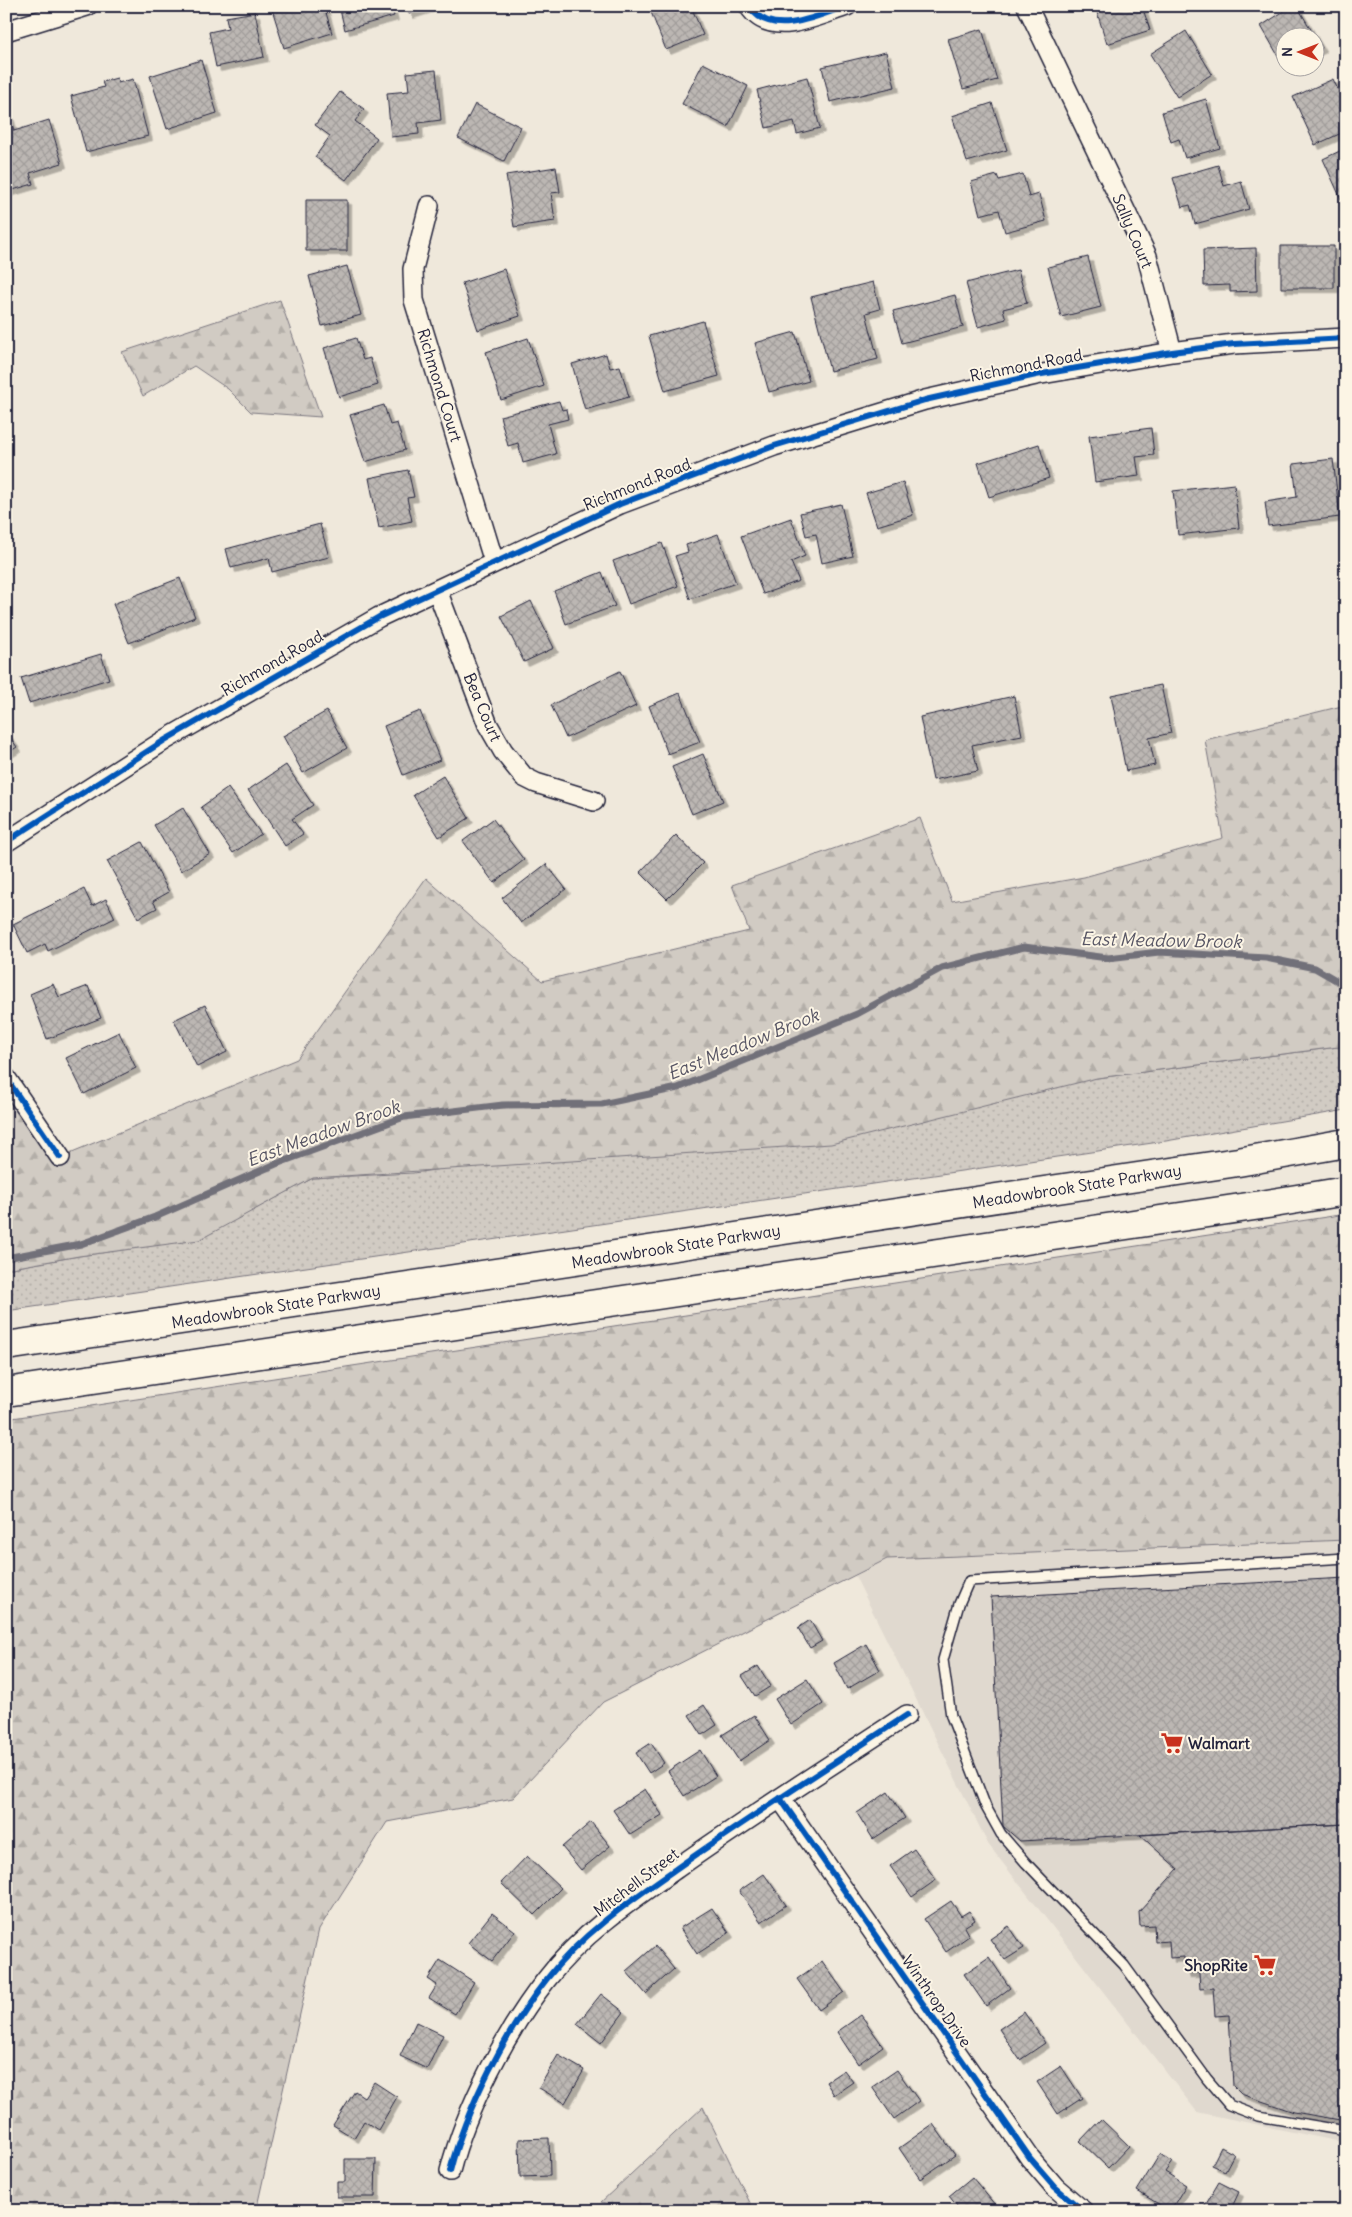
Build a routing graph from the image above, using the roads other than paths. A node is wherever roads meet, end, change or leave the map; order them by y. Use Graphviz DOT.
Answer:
graph roads {
  1 [pos="86,6"];
  2 [pos="750,6"];
  3 [pos="847,6"];
  4 [pos="1027,6"];
  5 [pos="6,31"];
  6 [pos="429,206"];
  7 [pos="1346,338"];
  8 [pos="1172,352"];
  9 [pos="494,562"];
  10 [pos="437,590"];
  11 [pos="594,801"];
  12 [pos="6,842"];
  13 [pos="6,1078"];
  14 [pos="1346,1143"];
  15 [pos="60,1157"];
  16 [pos="1346,1191"];
  17 [pos="6,1346"];
  18 [pos="6,1392"];
  19 [pos="1346,1558"];
  20 [pos="906,1715"];
  21 [pos="780,1798"];
  22 [pos="1346,2131"];
  23 [pos="450,2171"];
  24 [pos="1083,2211"];
  1 -- 5 [label="street"];
  2 -- 3 [label="street"];
  4 -- 8 [label="street, Sally Court"];
  6 -- 9 [label="street, Richmond Court"];
  7 -- 8 [label="street, Richmond Road"];
  8 -- 9 [label="street, Richmond Road"];
  9 -- 10 [label="street, Richmond Road"];
  10 -- 11 [label="street, Bea Court"];
  10 -- 12 [label="street, Richmond Road"];
  13 -- 15 [label="street"];
  14 -- 17 [label="highway, Meadowbrook State Parkway"];
  16 -- 18 [label="highway"];
  19 -- 22 [label="lane"];
  20 -- 21 [label="street, Mitchell Street"];
  21 -- 23 [label="street, Mitchell Street"];
  21 -- 24 [label="street, Winthrop Drive"];
}
